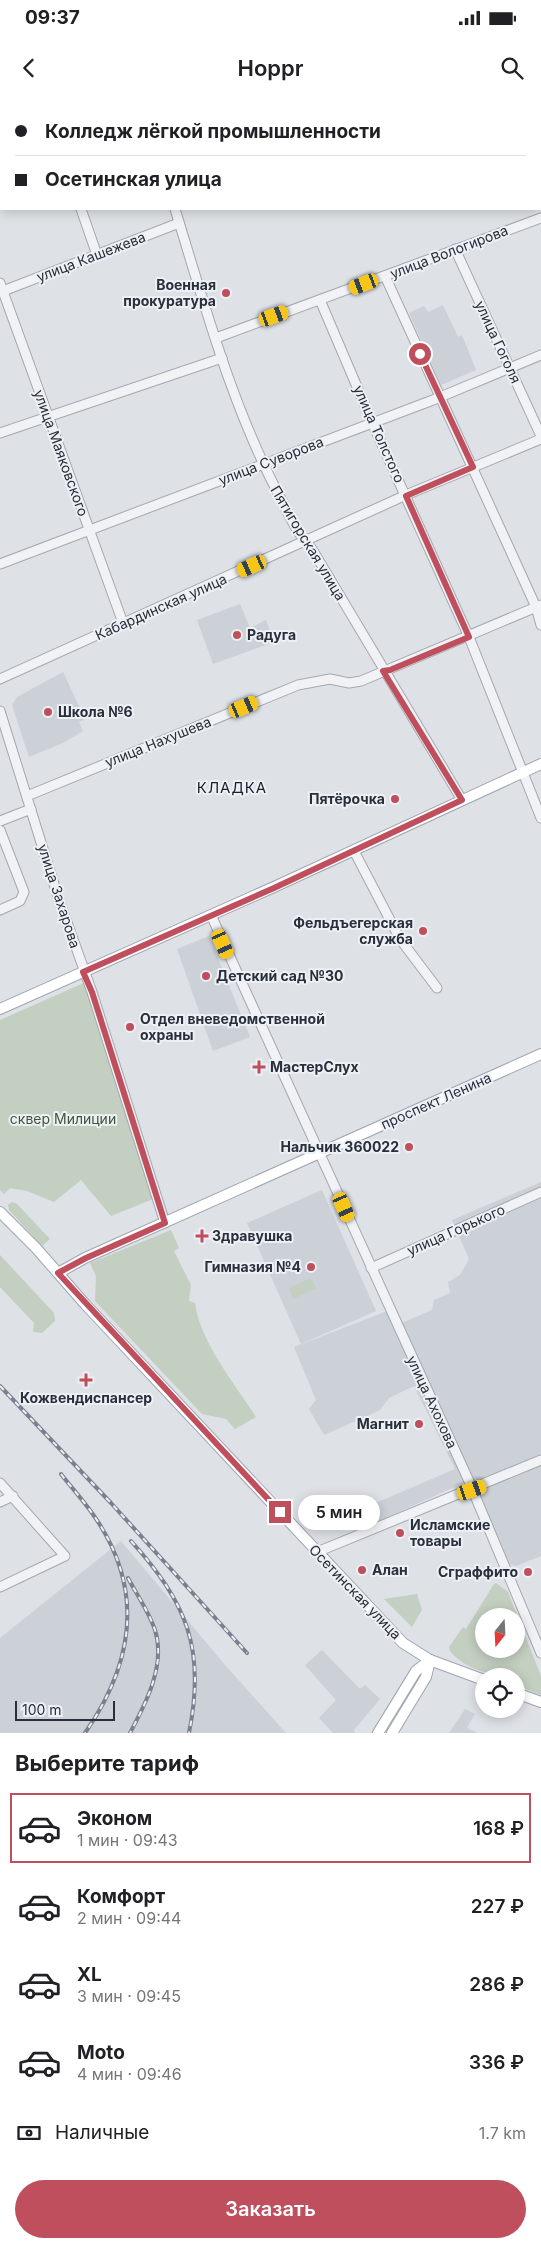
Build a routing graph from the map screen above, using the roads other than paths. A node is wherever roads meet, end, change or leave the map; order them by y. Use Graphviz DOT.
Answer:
graph roads {
  1 [pos="81,210"];
  2 [pos="175,210"];
  3 [pos="541,218"];
  4 [pos="179,223"];
  5 [pos="455,249"];
  6 [pos="97,255"];
  7 [pos="385,276"];
  8 [pos="1,287"];
  9 [pos="320,300"];
  10 [pos="216,338"];
  11 [pos="541,355"];
  12 [pos="222,358"];
  13 [pos="510,368"];
  14 [pos="440,396"];
  15 [pos="49,417"];
  16 [pos="372,423"];
  17 [pos="0,433"];
  18 [pos="541,437"];
  19 [pos="262,464"];
  20 [pos="473,467"];
  21 [pos="406,496"];
  22 [pos="90,532"];
  23 [pos="305,542"];
  24 [pos="0,564"];
  25 [pos="538,606"];
  26 [pos="123,624"];
  27 [pos="541,624"];
  28 [pos="469,637"];
  29 [pos="383,671"];
  30 [pos="0,679"];
  31 [pos="0,711"];
  32 [pos="541,764"];
  33 [pos="522,773"];
  34 [pos="27,796"];
  35 [pos="462,800"];
  36 [pos="31,809"];
  37 [pos="541,818"];
  38 [pos="0,821"];
  39 [pos="0,830"];
  40 [pos="354,851"];
  41 [pos="0,910"];
  42 [pos="211,915"];
  43 [pos="83,972"];
  44 [pos="438,988"];
  45 [pos="0,1010"];
  46 [pos="541,1054"];
  47 [pos="319,1153"];
  48 [pos="541,1192"];
  49 [pos="0,1212"];
  50 [pos="165,1223"];
  51 [pos="371,1268"];
  52 [pos="58,1273"];
  53 [pos="541,1460"];
  54 [pos="0,1483"];
  55 [pos="472,1490"];
  56 [pos="12,1496"];
  57 [pos="0,1502"];
  58 [pos="317,1552"];
  59 [pos="0,1587"];
  60 [pos="541,1653"];
  61 [pos="430,1660"];
  62 [pos="475,1677"];
  63 [pos="525,1696"];
  64 [pos="541,1702"];
  65 [pos="378,1733"];
  66 [pos="392,1733"];
  1 -- 6 [label="street"];
  2 -- 4 [label="street, Пятигорская улица"];
  3 -- 5 [label="street, улица Вологирова"];
  4 -- 6 [label="street, улица Кашежева"];
  4 -- 10 [label="street, Пятигорская улица"];
  5 -- 7 [label="street, улица Вологирова"];
  5 -- 13 [label="street, улица Гоголя"];
  6 -- 8 [label="street, улица Кашежева"];
  7 -- 9 [label="street, улица Вологирова"];
  7 -- 14 [label="street"];
  8 -- 15 [label="street, улица Маяковского"];
  9 -- 10 [label="street, улица Вологирова"];
  9 -- 16 [label="street, улица Толстого"];
  10 -- 12 [label="street, Пятигорская улица"];
  11 -- 13 [label="street, улица Суворова"];
  12 -- 15 [label="street"];
  12 -- 19 [label="street, Пятигорская улица"];
  13 -- 14 [label="street, улица Суворова"];
  13 -- 18 [label="street, улица Гоголя"];
  14 -- 16 [label="street, улица Суворова"];
  14 -- 20 [label="street"];
  15 -- 17 [label="street"];
  15 -- 22 [label="street, улица Маяковского"];
  16 -- 19 [label="street, улица Суворова"];
  16 -- 21 [label="street, улица Толстого"];
  18 -- 20 [label="street, Кабардинская улица"];
  19 -- 22 [label="street, улица Суворова"];
  19 -- 23 [label="street, Пятигорская улица"];
  20 -- 21 [label="street, Кабардинская улица"];
  20 -- 25 [label="street"];
  21 -- 23 [label="street, Кабардинская улица"];
  21 -- 28 [label="street, улица Толстого"];
  22 -- 24 [label="street, улица Суворова"];
  22 -- 26 [label="street, улица Маяковского"];
  23 -- 26 [label="street, Кабардинская улица"];
  23 -- 29 [label="street, Пятигорская улица"];
  25 -- 27 [label="street"];
  25 -- 28 [label="street, улица Нахушева"];
  26 -- 30 [label="street, Кабардинская улица"];
  28 -- 29 [label="street, улица Нахушева"];
  28 -- 33 [label="street, улица Толстого"];
  29 -- 34 [label="street, улица Нахушева"];
  29 -- 35 [label="street, Пятигорская улица"];
  31 -- 34 [label="street, улица Захарова"];
  32 -- 33 [label="main road"];
  33 -- 35 [label="main road"];
  33 -- 37 [label="street, улица Толстого"];
  34 -- 36 [label="street, улица Захарова"];
  35 -- 40 [label="main road"];
  36 -- 38 [label="street"];
  36 -- 43 [label="street, улица Захарова"];
  39 -- 41 [label="street"];
  40 -- 42 [label="main road"];
  40 -- 44 [label="street"];
  42 -- 43 [label="main road"];
  42 -- 47 [label="street, улица Ахохова"];
  43 -- 45 [label="main road"];
  43 -- 50 [label="street, улица Захарова"];
  46 -- 47 [label="main road, проспект Ленина"];
  47 -- 50 [label="main road, проспект Ленина"];
  47 -- 51 [label="street, улица Ахохова"];
  48 -- 51 [label="street, улица Горького"];
  49 -- 52 [label="main road, Осетинская улица"];
  50 -- 52 [label="main road, проспект Ленина"];
  51 -- 55 [label="street, улица Ахохова"];
  52 -- 58 [label="main road, Осетинская улица"];
  53 -- 55 [label="street"];
  54 -- 56 [label="street"];
  55 -- 58 [label="street"];
  55 -- 60 [label="street, улица Ахохова"];
  56 -- 57 [label="street"];
  56 -- 59 [label="street"];
  58 -- 61 [label="main road, Осетинская улица"];
  61 -- 62 [label="main road, Осетинская улица"];
  61 -- 65 [label="main road"];
  61 -- 66 [label="main road"];
  63 -- 64 [label="main road"];
}
